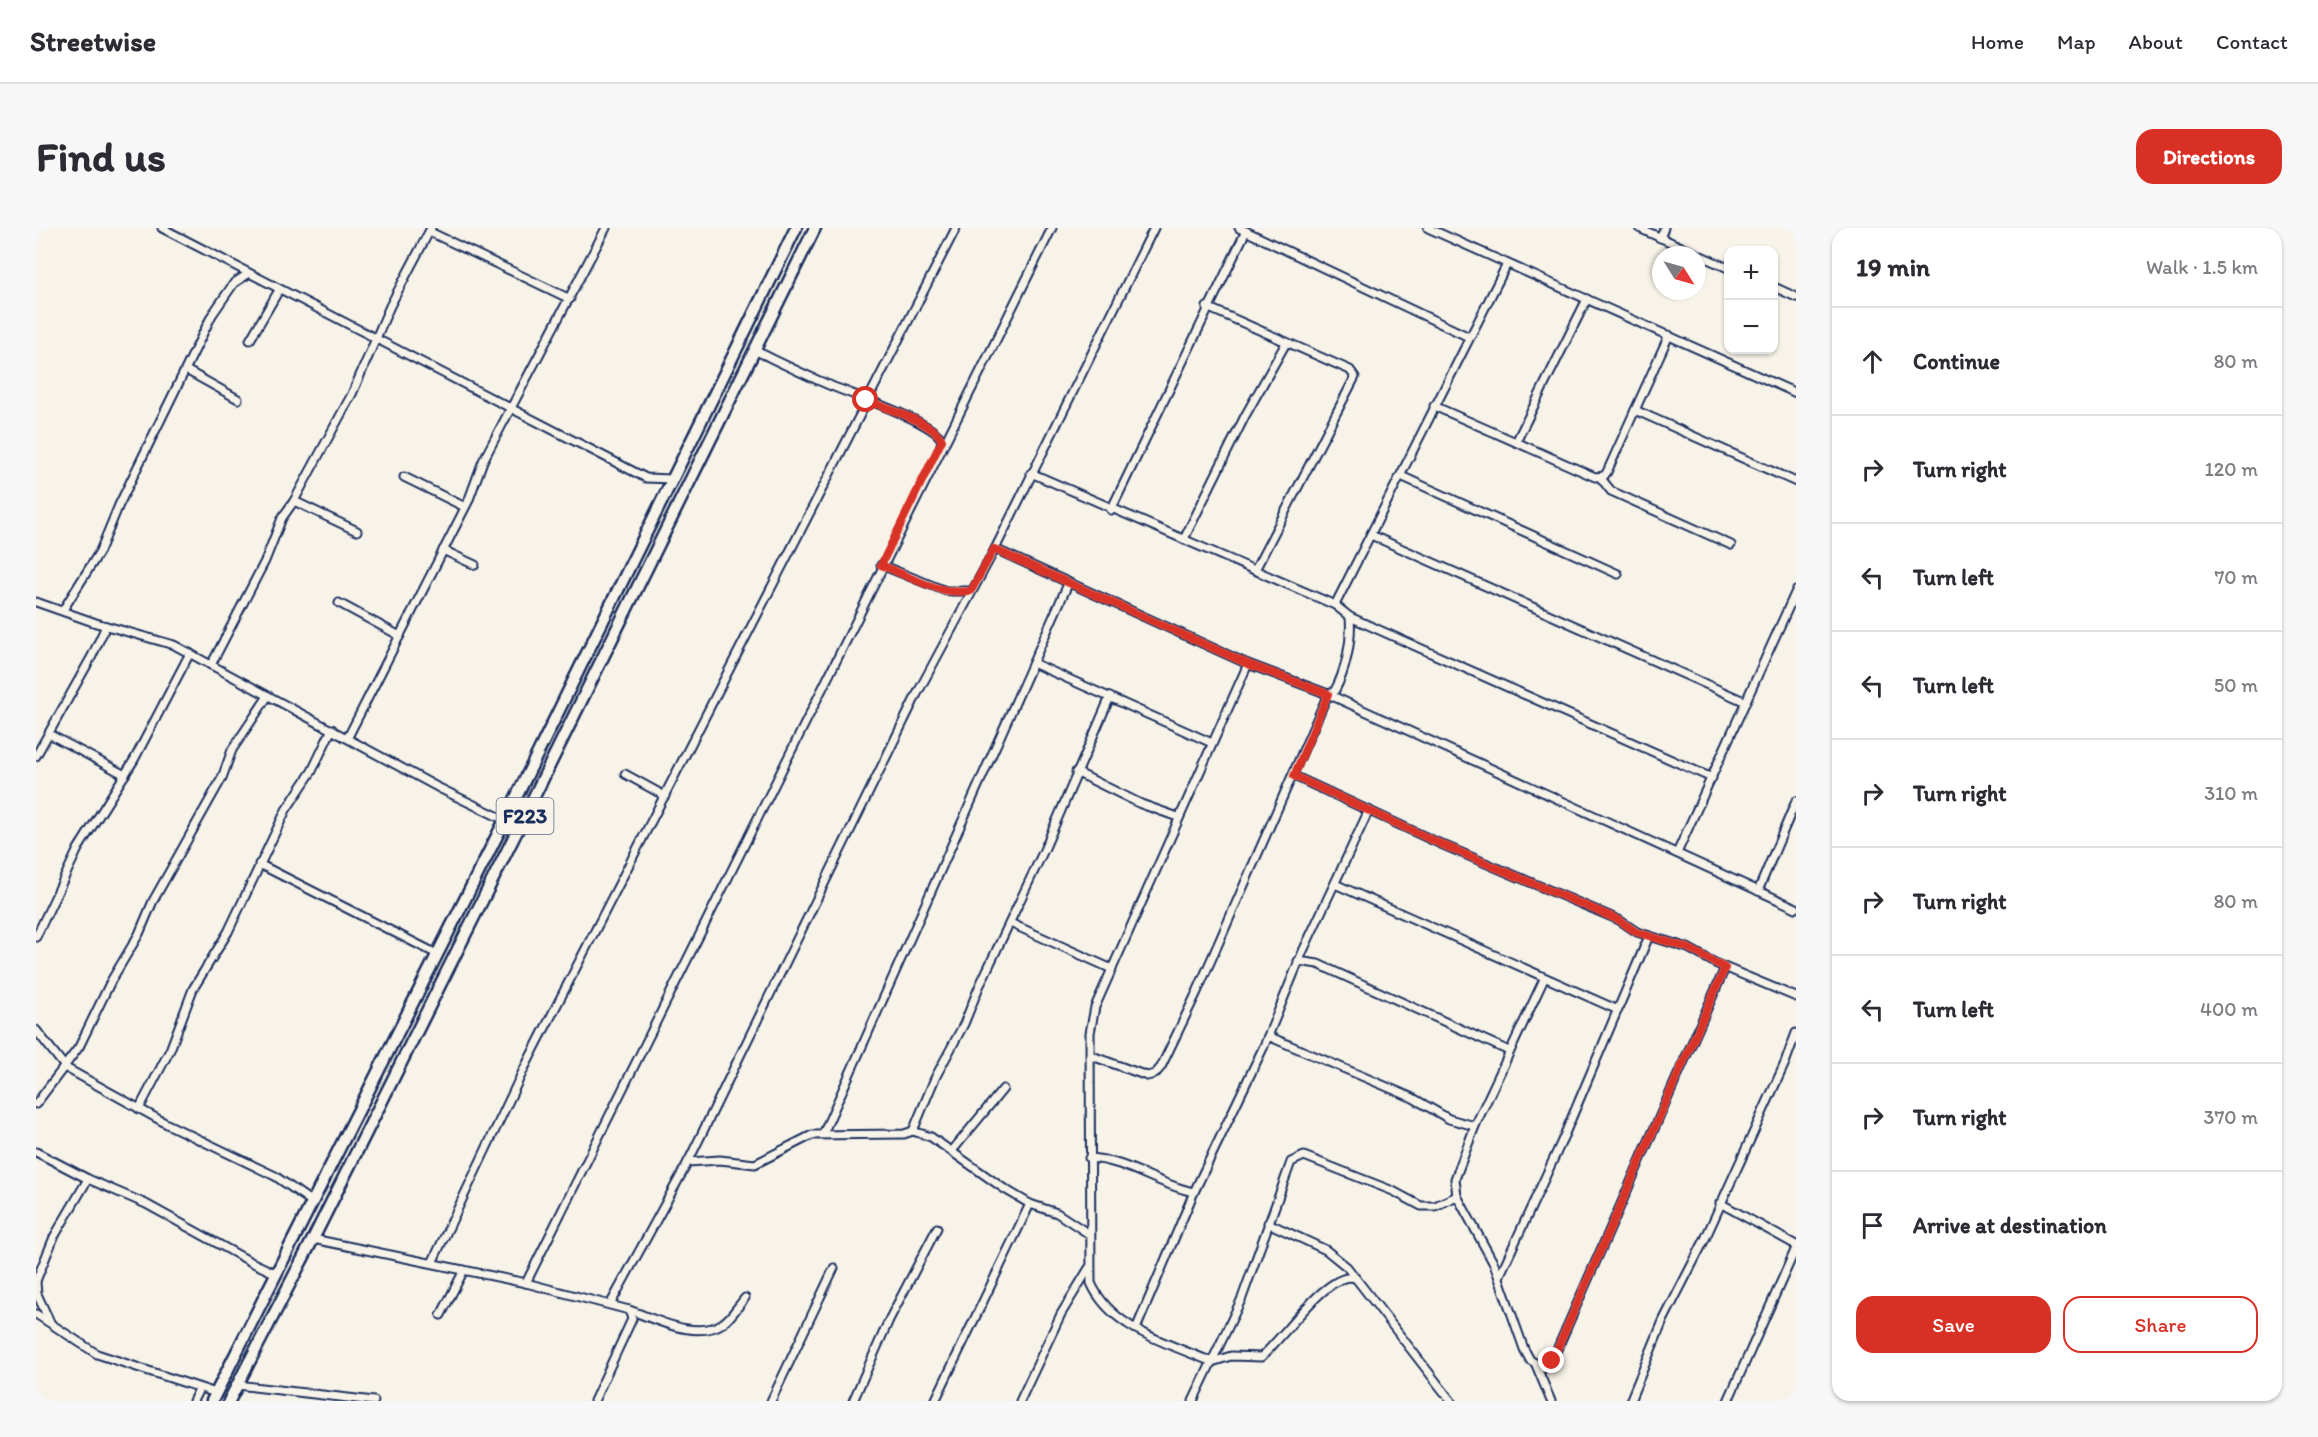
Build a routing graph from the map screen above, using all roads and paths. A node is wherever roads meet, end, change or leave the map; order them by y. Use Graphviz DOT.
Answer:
graph roads {
  1 [pos="162,228"];
  2 [pos="606,228"];
  3 [pos="796,228"];
  4 [pos="814,228"];
  5 [pos="956,228"];
  6 [pos="1052,228"];
  7 [pos="1154,228"];
  8 [pos="1428,228"];
  9 [pos="1640,228"];
  10 [pos="1664,228"];
  11 [pos="1242,229"];
  12 [pos="431,230"];
  13 [pos="1660,238"];
  14 [pos="1507,264"];
  15 [pos="1724,266"];
  16 [pos="248,274"];
  17 [pos="1778,289"];
  18 [pos="279,290"];
  19 [pos="1796,297"];
  20 [pos="570,299"];
  21 [pos="1587,300"];
  22 [pos="1207,307"];
  23 [pos="1669,335"];
  24 [pos="1469,337"];
  25 [pos="377,339"];
  26 [pos="250,340"];
  27 [pos="1286,343"];
  28 [pos="754,350"];
  29 [pos="186,370"];
  30 [pos="1796,393"];
  31 [pos="238,399"];
  32 [pos="866,400"];
  33 [pos="1434,406"];
  34 [pos="511,409"];
  35 [pos="1635,410"];
  36 [pos="942,440"];
  37 [pos="1516,442"];
  38 [pos="1031,473"];
  39 [pos="1401,476"];
  40 [pos="404,477"];
  41 [pos="1600,477"];
  42 [pos="672,479"];
  43 [pos="1796,482"];
  44 [pos="294,501"];
  45 [pos="465,507"];
  46 [pos="1111,510"];
  47 [pos="357,531"];
  48 [pos="1371,535"];
  49 [pos="1184,539"];
  50 [pos="1731,545"];
  51 [pos="994,549"];
  52 [pos="443,550"];
  53 [pos="475,565"];
  54 [pos="881,565"];
  55 [pos="1255,570"];
  56 [pos="1618,574"];
  57 [pos="623,579"];
  58 [pos="1068,584"];
  59 [pos="638,586"];
  60 [pos="971,591"];
  61 [pos="1796,591"];
  62 [pos="36,602"];
  63 [pos="339,603"];
  64 [pos="1335,605"];
  65 [pos="63,610"];
  66 [pos="1350,617"];
  67 [pos="106,626"];
  68 [pos="400,636"];
  69 [pos="190,653"];
  70 [pos="1035,664"];
  71 [pos="1248,664"];
  72 [pos="210,665"];
  73 [pos="1328,694"];
  74 [pos="268,696"];
  75 [pos="1110,697"];
  76 [pos="1746,702"];
  77 [pos="332,729"];
  78 [pos="49,734"];
  79 [pos="348,737"];
  80 [pos="1212,743"];
  81 [pos="36,756"];
  82 [pos="1076,772"];
  83 [pos="625,774"];
  84 [pos="125,775"];
  85 [pos="1294,776"];
  86 [pos="1712,778"];
  87 [pos="665,796"];
  88 [pos="1796,801"];
  89 [pos="1369,810"];
  90 [pos="1178,817"];
  91 [pos="505,820"];
  92 [pos="1677,853"];
  93 [pos="259,864"];
  94 [pos="1335,884"];
  95 [pos="1758,891"];
  96 [pos="1796,908"];
  97 [pos="1010,923"];
  98 [pos="1649,936"];
  99 [pos="36,937"];
  100 [pos="437,954"];
  101 [pos="1298,961"];
  102 [pos="1725,968"];
  103 [pos="1112,969"];
  104 [pos="1544,979"];
  105 [pos="1796,997"];
  106 [pos="1618,1010"];
  107 [pos="36,1030"];
  108 [pos="1796,1033"];
  109 [pos="1268,1036"];
  110 [pos="1509,1051"];
  111 [pos="1092,1056"];
  112 [pos="66,1068"];
  113 [pos="1003,1089"];
  114 [pos="36,1105"];
  115 [pos="139,1109"];
  116 [pos="1475,1126"];
  117 [pos="914,1131"];
  118 [pos="823,1134"];
  119 [pos="952,1151"];
  120 [pos="36,1152"];
  121 [pos="1089,1158"];
  122 [pos="688,1162"];
  123 [pos="88,1179"];
  124 [pos="1194,1192"];
  125 [pos="1457,1196"];
  126 [pos="312,1202"];
  127 [pos="1720,1203"];
  128 [pos="1030,1204"];
  129 [pos="1268,1223"];
  130 [pos="937,1228"];
  131 [pos="1089,1234"];
  132 [pos="313,1239"];
  133 [pos="1796,1246"];
  134 [pos="432,1263"];
  135 [pos="834,1268"];
  136 [pos="1089,1268"];
  137 [pos="464,1270"];
  138 [pos="277,1274"];
  139 [pos="1499,1277"];
  140 [pos="1355,1278"];
  141 [pos="36,1282"];
  142 [pos="526,1283"];
  143 [pos="267,1293"];
  144 [pos="745,1298"];
  145 [pos="282,1300"];
  146 [pos="611,1303"];
  147 [pos="629,1310"];
  148 [pos="36,1314"];
  149 [pos="441,1315"];
  150 [pos="51,1323"];
  151 [pos="1136,1329"];
  152 [pos="1212,1362"];
  153 [pos="1535,1363"];
  154 [pos="237,1385"];
  155 [pos="199,1389"];
  156 [pos="214,1397"];
  157 [pos="193,1401"];
  158 [pos="229,1401"];
  159 [pos="374,1401"];
  160 [pos="594,1401"];
  161 [pos="771,1401"];
  162 [pos="853,1401"];
  163 [pos="935,1401"];
  164 [pos="1020,1401"];
  165 [pos="1193,1401"];
  166 [pos="1451,1401"];
  167 [pos="1551,1401"];
  168 [pos="1630,1401"];
  169 [pos="1728,1401"];
  1 -- 16 [label="street"];
  2 -- 20 [label="street"];
  3 -- 42 [label="main road, F223"];
  4 -- 28 [label="main road, F223"];
  5 -- 32 [label="street"];
  6 -- 36 [label="street"];
  7 -- 38 [label="street"];
  8 -- 14 [label="street"];
  9 -- 13 [label="street"];
  10 -- 13 [label="street"];
  11 -- 22 [label="street"];
  11 -- 24 [label="street"];
  12 -- 20 [label="street"];
  12 -- 25 [label="street"];
  13 -- 15 [label="street"];
  14 -- 21 [label="street"];
  14 -- 24 [label="street"];
  16 -- 18 [label="street"];
  16 -- 29 [label="street"];
  17 -- 19 [label="street"];
  18 -- 25 [label="street"];
  18 -- 26 [label="street"];
  20 -- 34 [label="street"];
  21 -- 23 [label="street"];
  21 -- 37 [label="street"];
  22 -- 27 [label="street"];
  22 -- 46 [label="street"];
  23 -- 30 [label="street"];
  23 -- 35 [label="street"];
  24 -- 33 [label="street"];
  25 -- 34 [label="street"];
  25 -- 44 [label="street"];
  27 -- 49 [label="street"];
  27 -- 55 [label="street"];
  28 -- 32 [label="street"];
  28 -- 59 [label="main road, F223"];
  29 -- 31 [label="street"];
  29 -- 65 [label="street"];
  32 -- 36 [label="street"];
  32 -- 87 [label="street"];
  33 -- 37 [label="street"];
  33 -- 39 [label="street"];
  34 -- 42 [label="street"];
  34 -- 45 [label="street"];
  35 -- 41 [label="street"];
  35 -- 43 [label="street"];
  36 -- 54 [label="street"];
  37 -- 41 [label="street"];
  38 -- 46 [label="street"];
  38 -- 51 [label="street"];
  39 -- 48 [label="street"];
  39 -- 56 [label="street"];
  40 -- 45 [label="street"];
  41 -- 50 [label="street"];
  42 -- 57 [label="main road, F223"];
  44 -- 47 [label="street"];
  44 -- 72 [label="street"];
  45 -- 52 [label="street"];
  46 -- 49 [label="street"];
  48 -- 64 [label="street"];
  48 -- 76 [label="street"];
  49 -- 55 [label="street"];
  51 -- 58 [label="street"];
  51 -- 60 [label="street"];
  52 -- 53 [label="street"];
  52 -- 68 [label="street"];
  54 -- 60 [label="street"];
  54 -- 142 [label="street"];
  55 -- 64 [label="street"];
  57 -- 59 [label="main road"];
  57 -- 91 [label="main road, F223"];
  58 -- 70 [label="street"];
  58 -- 71 [label="street"];
  59 -- 132 [label="main road, F223"];
  60 -- 122 [label="street"];
  61 -- 76 [label="street"];
  62 -- 65 [label="street"];
  63 -- 68 [label="street"];
  64 -- 66 [label="street"];
  65 -- 67 [label="street"];
  66 -- 73 [label="street"];
  66 -- 86 [label="street"];
  67 -- 69 [label="street"];
  67 -- 78 [label="street"];
  68 -- 79 [label="street"];
  69 -- 72 [label="street"];
  69 -- 84 [label="street"];
  70 -- 75 [label="street"];
  70 -- 118 [label="street"];
  71 -- 73 [label="street"];
  71 -- 80 [label="street"];
  72 -- 74 [label="street"];
  73 -- 85 [label="street"];
  73 -- 92 [label="street"];
  74 -- 77 [label="street"];
  74 -- 112 [label="street"];
  75 -- 80 [label="street"];
  75 -- 82 [label="street"];
  76 -- 86 [label="street"];
  77 -- 79 [label="street"];
  77 -- 93 [label="street"];
  78 -- 81 [label="street"];
  78 -- 84 [label="street"];
  79 -- 91 [label="street"];
  80 -- 90 [label="street"];
  82 -- 90 [label="street"];
  82 -- 97 [label="street"];
  83 -- 87 [label="street"];
  84 -- 99 [label="street"];
  85 -- 89 [label="street"];
  85 -- 111 [label="street"];
  86 -- 92 [label="street"];
  87 -- 134 [label="street"];
  88 -- 95 [label="street"];
  89 -- 94 [label="street"];
  89 -- 98 [label="street"];
  90 -- 103 [label="street"];
  91 -- 100 [label="main road, F223"];
  92 -- 95 [label="street"];
  93 -- 100 [label="street"];
  93 -- 115 [label="street"];
  94 -- 101 [label="street"];
  94 -- 104 [label="street"];
  95 -- 96 [label="street"];
  97 -- 103 [label="street"];
  97 -- 117 [label="street"];
  98 -- 102 [label="street"];
  98 -- 106 [label="street"];
  100 -- 126 [label="main road, F223"];
  101 -- 109 [label="street"];
  101 -- 110 [label="street"];
  102 -- 105 [label="street"];
  102 -- 153 [label="street"];
  103 -- 111 [label="street"];
  104 -- 106 [label="street"];
  104 -- 110 [label="street"];
  106 -- 139 [label="street"];
  107 -- 112 [label="street"];
  108 -- 127 [label="street"];
  109 -- 116 [label="street"];
  109 -- 124 [label="street"];
  110 -- 116 [label="street"];
  111 -- 121 [label="street"];
  112 -- 114 [label="street"];
  112 -- 115 [label="street"];
  113 -- 119 [label="street"];
  115 -- 126 [label="street"];
  116 -- 125 [label="street"];
  117 -- 118 [label="street"];
  117 -- 119 [label="street"];
  118 -- 122 [label="street"];
  119 -- 128 [label="street"];
  120 -- 123 [label="street"];
  121 -- 124 [label="street"];
  121 -- 131 [label="street"];
  122 -- 146 [label="street"];
  123 -- 138 [label="street"];
  123 -- 141 [label="street"];
  124 -- 151 [label="street"];
  125 -- 129 [label="street"];
  125 -- 139 [label="street"];
  126 -- 138 [label="main road, F223"];
  127 -- 133 [label="street"];
  127 -- 168 [label="street"];
  128 -- 131 [label="street"];
  128 -- 163 [label="street"];
  129 -- 140 [label="street"];
  129 -- 152 [label="street"];
  130 -- 162 [label="street"];
  131 -- 136 [label="street"];
  132 -- 134 [label="street"];
  132 -- 145 [label="main road, F223"];
  133 -- 169 [label="street"];
  134 -- 137 [label="street"];
  135 -- 161 [label="street"];
  136 -- 151 [label="street"];
  136 -- 164 [label="street"];
  137 -- 142 [label="street"];
  137 -- 149 [label="street"];
  138 -- 143 [label="main road, F223"];
  139 -- 153 [label="street"];
  140 -- 152 [label="street"];
  140 -- 166 [label="street"];
  141 -- 150 [label="street"];
  142 -- 146 [label="street"];
  143 -- 145 [label="main road"];
  143 -- 156 [label="main road, F223"];
  144 -- 147 [label="street"];
  145 -- 154 [label="main road, F223"];
  146 -- 147 [label="street"];
  147 -- 160 [label="street"];
  148 -- 150 [label="street"];
  150 -- 155 [label="street"];
  151 -- 152 [label="street"];
  152 -- 165 [label="street"];
  153 -- 167 [label="street"];
  154 -- 158 [label="main road, F223"];
  154 -- 159 [label="street"];
  155 -- 156 [label="street"];
  155 -- 157 [label="street"];
}
